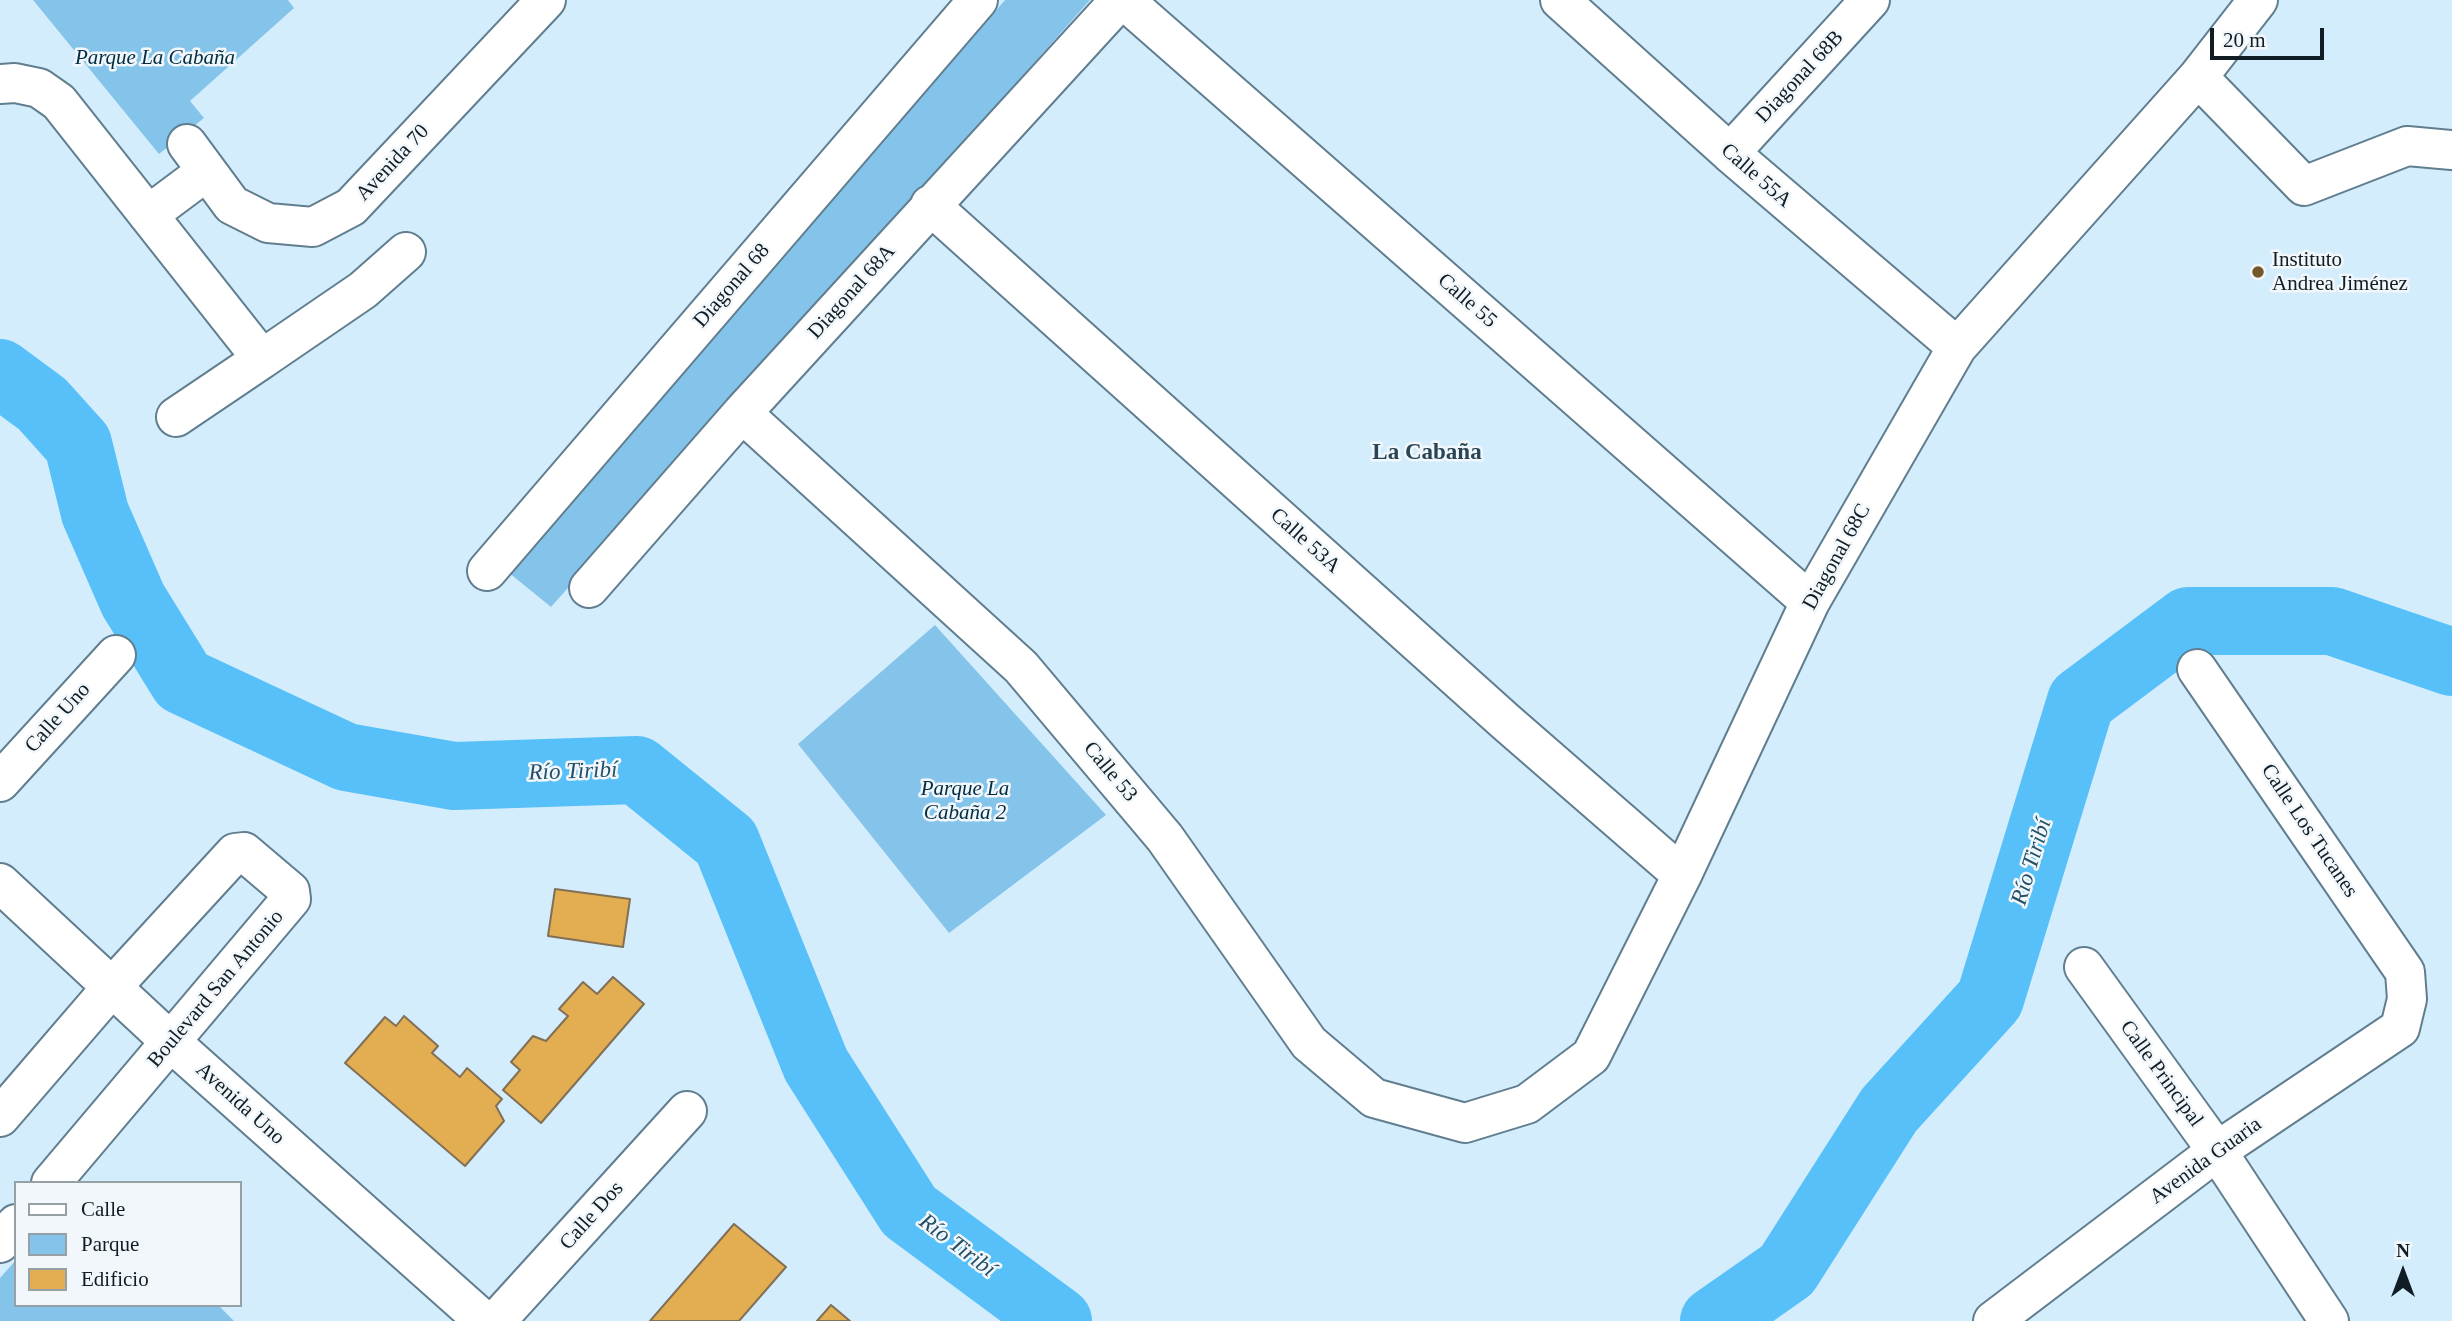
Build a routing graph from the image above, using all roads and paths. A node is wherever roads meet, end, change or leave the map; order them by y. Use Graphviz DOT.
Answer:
graph roads {
  1 [pos="546,0"];
  2 [pos="978,0"];
  3 [pos="1122,0"];
  4 [pos="1560,0"];
  5 [pos="1870,0"];
  6 [pos="2258,0"];
  7 [pos="2198,77"];
  8 [pos="0,84"];
  9 [pos="2452,150"];
  10 [pos="1730,153"];
  11 [pos="930,205"];
  12 [pos="148,215"];
  13 [pos="406,252"];
  14 [pos="1956,347"];
  15 [pos="262,359"];
  16 [pos="742,413"];
  17 [pos="176,417"];
  18 [pos="487,571"];
  19 [pos="589,588"];
  20 [pos="1810,602"];
  21 [pos="116,655"];
  22 [pos="2197,669"];
  23 [pos="0,782"];
  24 [pos="1682,875"];
  25 [pos="0,883"];
  26 [pos="2084,967"];
  27 [pos="112,987"];
  28 [pos="2407,999"];
  29 [pos="172,1043"];
  30 [pos="687,1111"];
  31 [pos="0,1117"];
  32 [pos="1465,1123"];
  33 [pos="2217,1151"];
  34 [pos="53,1181"];
  35 [pos="14,1226"];
  36 [pos="0,1243"];
  37 [pos="484,1321"];
  38 [pos="496,1321"];
  39 [pos="1993,1321"];
  40 [pos="2329,1321"];
  1 -- 12 [label="street, Avenida 70"];
  2 -- 18 [label="street, Diagonal 68"];
  3 -- 11 [label="street, Diagonal 68A"];
  3 -- 20 [label="street, Calle 55"];
  4 -- 10 [label="street, Calle 55A"];
  5 -- 10 [label="street, Diagonal 68B"];
  6 -- 7 [label="street, Diagonal 68C"];
  7 -- 9 [label="street"];
  7 -- 14 [label="street, Diagonal 68C"];
  8 -- 12 [label="street"];
  10 -- 14 [label="street, Calle 55A"];
  11 -- 16 [label="street, Diagonal 68A"];
  11 -- 24 [label="street, Calle 53A"];
  12 -- 15 [label="street"];
  13 -- 15 [label="street"];
  14 -- 20 [label="street, Diagonal 68C"];
  15 -- 17 [label="street"];
  16 -- 19 [label="street, Diagonal 68A"];
  16 -- 32 [label="street, Calle 53"];
  20 -- 24 [label="street, Diagonal 68C"];
  21 -- 23 [label="street, Calle Uno"];
  22 -- 28 [label="street, Calle Los Tucanes"];
  24 -- 32 [label="street, Diagonal 68C"];
  25 -- 27 [label="street, Avenida Uno"];
  26 -- 33 [label="street, Calle Principal"];
  27 -- 29 [label="street, Avenida Uno"];
  27 -- 29 [label="street, Boulevard San Antonio"];
  27 -- 31 [label="street, Boulevard San Antonio"];
  28 -- 33 [label="street, Avenida Guaria"];
  29 -- 34 [label="street, Boulevard San Antonio"];
  29 -- 37 [label="street, Avenida Uno"];
  30 -- 38 [label="street, Calle Dos"];
  33 -- 39 [label="street, Avenida Guaria"];
  33 -- 40 [label="street, Calle Principal"];
  35 -- 36 [label="street"];
}
